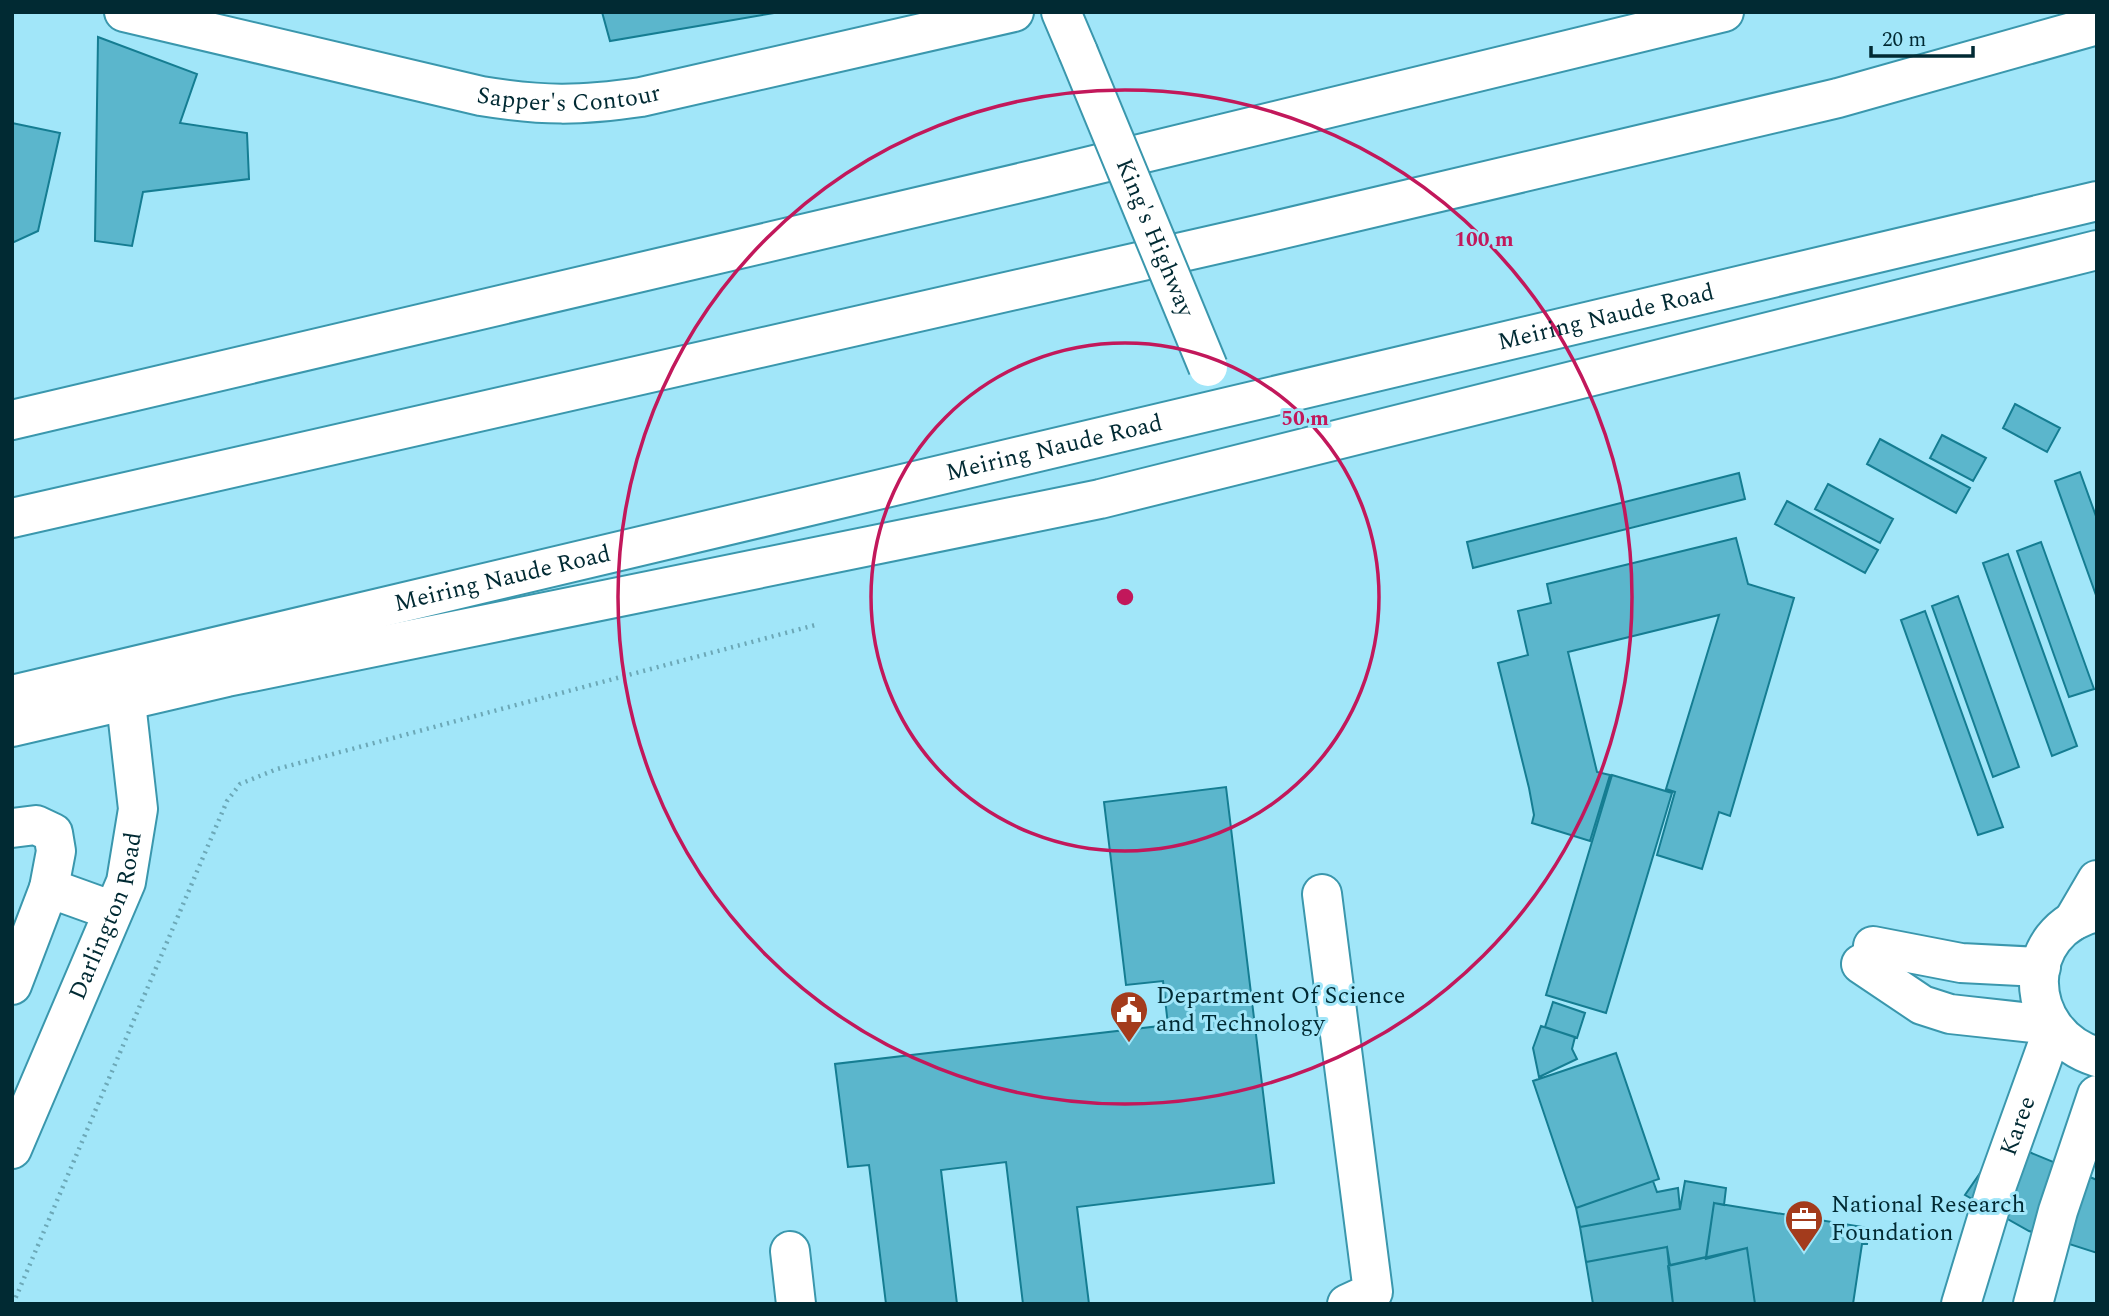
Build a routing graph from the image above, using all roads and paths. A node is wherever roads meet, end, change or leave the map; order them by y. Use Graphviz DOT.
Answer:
graph roads {
  1 [pos="124,12"];
  2 [pos="1014,12"];
  3 [pos="1061,12"];
  4 [pos="1724,12"];
  5 [pos="2097,25"];
  6 [pos="2097,201"];
  7 [pos="2097,250"];
  8 [pos="1221,409"];
  9 [pos="12,420"];
  10 [pos="1241,465"];
  11 [pos="12,519"];
  12 [pos="819,624"];
  13 [pos="124,685"];
  14 [pos="12,695"];
  15 [pos="12,727"];
  16 [pos="12,828"];
  17 [pos="2097,880"];
  18 [pos="49,888"];
  19 [pos="1322,894"];
  20 [pos="113,911"];
  21 [pos="2085,916"];
  22 [pos="2041,967"];
  23 [pos="12,985"];
  24 [pos="2051,1027"];
  25 [pos="2097,1057"];
  26 [pos="2097,1095"];
  27 [pos="12,1149"];
  28 [pos="2088,1150"];
  29 [pos="790,1251"];
  30 [pos="1368,1300"];
  31 [pos="13,1304"];
  32 [pos="796,1304"];
  33 [pos="1961,1304"];
  34 [pos="2034,1304"];
  1 -- 2 [label="main road, Sapper's Contour"];
  3 -- 8 [label="main road, King's Highway, bridge"];
  4 -- 9 [label="main road"];
  5 -- 11 [label="main road"];
  6 -- 8 [label="main road, Meiring Naude Road"];
  7 -- 10 [label="main road, Meiring Naude Road"];
  8 -- 10 [label="main road, King's Highway"];
  8 -- 13 [label="main road, Meiring Naude Road"];
  10 -- 13 [label="main road, Meiring Naude Road"];
  12 -- 31 [label="path"];
  13 -- 14 [label="main road, Meiring Naude Road"];
  13 -- 15 [label="main road, Meiring Naude Road"];
  13 -- 20 [label="main road, Darlington Road"];
  16 -- 18 [label="main road"];
  17 -- 21 [label="main road"];
  18 -- 20 [label="main road"];
  18 -- 23 [label="main road"];
  19 -- 30 [label="main road"];
  20 -- 27 [label="main road, Darlington Road"];
  21 -- 22 [label="main road"];
  22 -- 24 [label="main road"];
  22 -- 24 [label="main road"];
  24 -- 25 [label="main road"];
  24 -- 33 [label="main road, Karee"];
  26 -- 28 [label="main road"];
  28 -- 34 [label="main road"];
  29 -- 32 [label="main road"];
}
